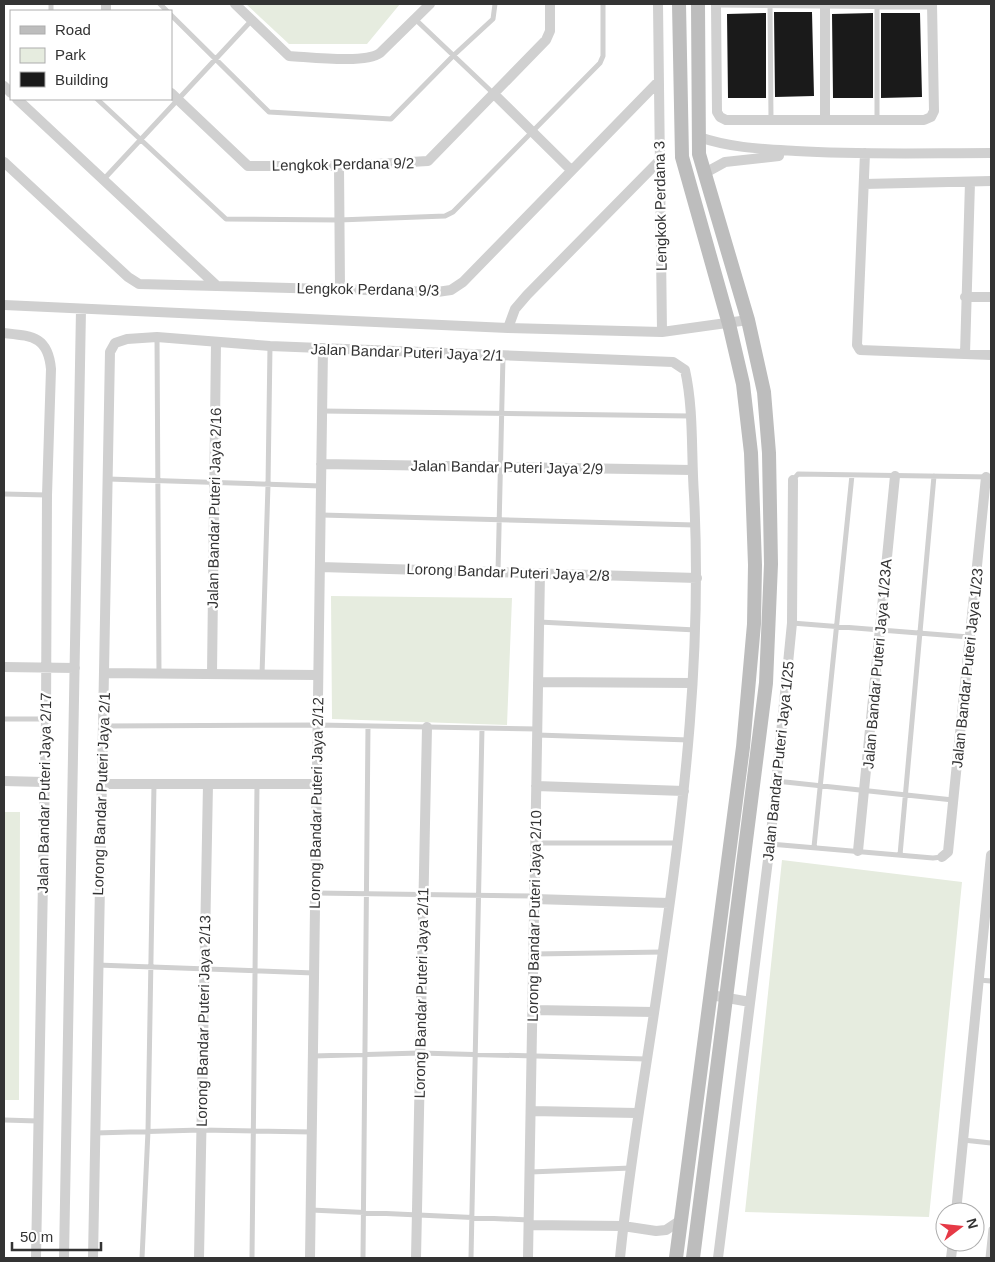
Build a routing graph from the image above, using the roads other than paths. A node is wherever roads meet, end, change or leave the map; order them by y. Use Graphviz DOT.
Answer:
graph roads {
  1 [pos="235,4"];
  2 [pos="430,4"];
  3 [pos="496,4"];
  4 [pos="550,4"];
  5 [pos="603,4"];
  6 [pos="658,4"];
  7 [pos="679,4"];
  8 [pos="698,4"];
  9 [pos="716,4"];
  10 [pos="825,4"];
  11 [pos="770,5"];
  12 [pos="877,5"];
  13 [pos="932,6"];
  14 [pos="172,16"];
  15 [pos="415,18"];
  16 [pos="252,21"];
  17 [pos="454,55"];
  18 [pos="217,59"];
  19 [pos="659,81"];
  20 [pos="172,93"];
  21 [pos="494,94"];
  22 [pos="18,100"];
  23 [pos="98,100"];
  24 [pos="180,101"];
  25 [pos="771,119"];
  26 [pos="825,120"];
  27 [pos="878,120"];
  28 [pos="532,132"];
  29 [pos="699,137"];
  30 [pos="142,140"];
  31 [pos="825,153"];
  32 [pos="865,153"];
  33 [pos="991,153"];
  34 [pos="660,160"];
  35 [pos="4,162"];
  36 [pos="339,166"];
  37 [pos="571,170"];
  38 [pos="705,174"];
  39 [pos="104,179"];
  40 [pos="991,181"];
  41 [pos="970,182"];
  42 [pos="864,184"];
  43 [pos="339,220"];
  44 [pos="217,286"];
  45 [pos="340,288"];
  46 [pos="965,297"];
  47 [pos="991,297"];
  48 [pos="4,305"];
  49 [pos="81,308"];
  50 [pos="748,320"];
  51 [pos="729,324"];
  52 [pos="508,328"];
  53 [pos="662,332"];
  54 [pos="4,333"];
  55 [pos="157,337"];
  56 [pos="127,339"];
  57 [pos="216,342"];
  58 [pos="270,346"];
  59 [pos="323,348"];
  60 [pos="965,354"];
  61 [pos="991,355"];
  62 [pos="502,356"];
  63 [pos="322,411"];
  64 [pos="501,413"];
  65 [pos="690,416"];
  66 [pos="322,464"];
  67 [pos="500,467"];
  68 [pos="692,470"];
  69 [pos="852,475"];
  70 [pos="894,476"];
  71 [pos="934,476"];
  72 [pos="988,477"];
  73 [pos="108,479"];
  74 [pos="793,480"];
  75 [pos="159,481"];
  76 [pos="214,482"];
  77 [pos="268,485"];
  78 [pos="321,486"];
  79 [pos="4,494"];
  80 [pos="47,495"];
  81 [pos="321,515"];
  82 [pos="499,520"];
  83 [pos="695,526"];
  84 [pos="320,567"];
  85 [pos="498,572"];
  86 [pos="540,573"];
  87 [pos="697,578"];
  88 [pos="539,622"];
  89 [pos="792,623"];
  90 [pos="837,627"];
  91 [pos="696,630"];
  92 [pos="880,630"];
  93 [pos="920,633"];
  94 [pos="970,637"];
  95 [pos="4,667"];
  96 [pos="45,667"];
  97 [pos="75,668"];
  98 [pos="104,673"];
  99 [pos="159,674"];
  100 [pos="212,674"];
  101 [pos="262,675"];
  102 [pos="318,675"];
  103 [pos="538,682"];
  104 [pos="692,684"];
  105 [pos="4,719"];
  106 [pos="46,719"];
  107 [pos="318,725"];
  108 [pos="103,726"];
  109 [pos="368,726"];
  110 [pos="426,727"];
  111 [pos="482,728"];
  112 [pos="537,732"];
  113 [pos="689,740"];
  114 [pos="4,781"];
  115 [pos="776,781"];
  116 [pos="44,782"];
  117 [pos="102,784"];
  118 [pos="154,784"];
  119 [pos="208,784"];
  120 [pos="257,784"];
  121 [pos="317,784"];
  122 [pos="536,786"];
  123 [pos="821,786"];
  124 [pos="684,791"];
  125 [pos="864,791"];
  126 [pos="905,795"];
  127 [pos="954,800"];
  128 [pos="535,843"];
  129 [pos="676,843"];
  130 [pos="770,844"];
  131 [pos="814,847"];
  132 [pos="858,851"];
  133 [pos="900,855"];
  134 [pos="991,855"];
  135 [pos="942,857"];
  136 [pos="315,892"];
  137 [pos="366,893"];
  138 [pos="423,894"];
  139 [pos="478,895"];
  140 [pos="534,898"];
  141 [pos="670,903"];
  142 [pos="663,952"];
  143 [pos="534,954"];
  144 [pos="96,965"];
  145 [pos="150,968"];
  146 [pos="204,969"];
  147 [pos="256,971"];
  148 [pos="314,973"];
  149 [pos="979,980"];
  150 [pos="991,981"];
  151 [pos="711,995"];
  152 [pos="726,998"];
  153 [pos="750,1002"];
  154 [pos="532,1010"];
  155 [pos="654,1012"];
  156 [pos="420,1053"];
  157 [pos="365,1055"];
  158 [pos="313,1056"];
  159 [pos="475,1056"];
  160 [pos="532,1058"];
  161 [pos="646,1059"];
  162 [pos="531,1111"];
  163 [pos="637,1113"];
  164 [pos="4,1120"];
  165 [pos="39,1121"];
  166 [pos="201,1130"];
  167 [pos="148,1131"];
  168 [pos="254,1131"];
  169 [pos="312,1132"];
  170 [pos="94,1133"];
  171 [pos="963,1140"];
  172 [pos="991,1143"];
  173 [pos="632,1168"];
  174 [pos="530,1172"];
  175 [pos="957,1202"];
  176 [pos="310,1210"];
  177 [pos="363,1214"];
  178 [pos="417,1216"];
  179 [pos="472,1219"];
  180 [pos="681,1220"];
  181 [pos="529,1223"];
  182 [pos="623,1226"];
  183 [pos="991,1229"];
  184 [pos="36,1258"];
  185 [pos="64,1258"];
  186 [pos="92,1258"];
  187 [pos="142,1258"];
  188 [pos="199,1258"];
  189 [pos="252,1258"];
  190 [pos="310,1258"];
  191 [pos="362,1258"];
  192 [pos="416,1258"];
  193 [pos="471,1258"];
  194 [pos="528,1258"];
  195 [pos="620,1258"];
  196 [pos="676,1258"];
  197 [pos="693,1258"];
  198 [pos="718,1258"];
  199 [pos="988,1258"];
  1 -- 16 [label="street"];
  2 -- 15 [label="street"];
  3 -- 17 [label="lane"];
  4 -- 21 [label="street, Lengkok Perdana 9/2"];
  5 -- 28 [label="lane"];
  6 -- 19 [label="street"];
  7 -- 51 [label="street"];
  8 -- 29 [label="street"];
  9 -- 11 [label="lane"];
  9 -- 25 [label="street"];
  10 -- 11 [label="lane"];
  10 -- 12 [label="lane"];
  10 -- 26 [label="street"];
  11 -- 25 [label="lane"];
  12 -- 13 [label="lane"];
  12 -- 27 [label="lane"];
  13 -- 27 [label="street"];
  14 -- 18 [label="lane"];
  15 -- 16 [label="street"];
  15 -- 17 [label="lane"];
  16 -- 18 [label="lane"];
  17 -- 18 [label="lane"];
  17 -- 21 [label="lane"];
  18 -- 24 [label="lane"];
  19 -- 34 [label="street, Lengkok Perdana 3"];
  19 -- 37 [label="street, Lengkok Perdana 9/3"];
  20 -- 24 [label="street, Lengkok Perdana 9/2"];
  21 -- 28 [label="street"];
  21 -- 36 [label="street, Lengkok Perdana 9/2"];
  22 -- 39 [label="street"];
  23 -- 30 [label="lane"];
  24 -- 30 [label="lane"];
  24 -- 36 [label="street, Lengkok Perdana 9/2"];
  25 -- 26 [label="street"];
  26 -- 27 [label="street"];
  28 -- 37 [label="street"];
  28 -- 43 [label="lane"];
  29 -- 31 [label="street"];
  29 -- 38 [label="street"];
  30 -- 39 [label="lane"];
  30 -- 43 [label="lane"];
  31 -- 32 [label="street"];
  31 -- 38 [label="street"];
  32 -- 33 [label="street"];
  32 -- 42 [label="street"];
  34 -- 52 [label="street"];
  34 -- 53 [label="street, Lengkok Perdana 3"];
  35 -- 44 [label="street, Lengkok Perdana 9/3"];
  36 -- 43 [label="street"];
  37 -- 45 [label="street, Lengkok Perdana 9/3"];
  38 -- 50 [label="street"];
  39 -- 44 [label="street"];
  40 -- 41 [label="street"];
  41 -- 42 [label="street"];
  41 -- 46 [label="street"];
  42 -- 60 [label="street"];
  43 -- 45 [label="street"];
  44 -- 45 [label="street, Lengkok Perdana 9/3"];
  46 -- 47 [label="street"];
  46 -- 60 [label="street"];
  48 -- 49 [label="street"];
  49 -- 52 [label="street"];
  49 -- 97 [label="street"];
  50 -- 51 [label="street"];
  50 -- 152 [label="street"];
  51 -- 53 [label="street"];
  51 -- 151 [label="street"];
  52 -- 53 [label="street"];
  54 -- 80 [label="street, Jalan Bandar Puteri Jaya 2/17"];
  55 -- 56 [label="street, Jalan Bandar Puteri Jaya 2/1"];
  55 -- 57 [label="street, Jalan Bandar Puteri Jaya 2/1"];
  55 -- 75 [label="lane"];
  56 -- 73 [label="street, Lorong Bandar Puteri Jaya 2/1"];
  57 -- 58 [label="street, Jalan Bandar Puteri Jaya 2/1"];
  57 -- 76 [label="street, Jalan Bandar Puteri Jaya 2/16"];
  58 -- 59 [label="street, Jalan Bandar Puteri Jaya 2/1"];
  58 -- 77 [label="lane"];
  59 -- 62 [label="street, Jalan Bandar Puteri Jaya 2/1"];
  59 -- 63 [label="street, Lorong Bandar Puteri Jaya 2/12"];
  60 -- 61 [label="street"];
  62 -- 64 [label="lane"];
  62 -- 65 [label="street, Jalan Bandar Puteri Jaya 2/1"];
  63 -- 64 [label="lane"];
  63 -- 66 [label="street, Lorong Bandar Puteri Jaya 2/12"];
  64 -- 65 [label="lane"];
  64 -- 67 [label="lane"];
  65 -- 68 [label="street"];
  66 -- 67 [label="street, Jalan Bandar Puteri Jaya 2/9"];
  66 -- 78 [label="street, Lorong Bandar Puteri Jaya 2/12"];
  67 -- 68 [label="street, Jalan Bandar Puteri Jaya 2/9"];
  67 -- 82 [label="lane"];
  68 -- 83 [label="street"];
  69 -- 70 [label="lane"];
  69 -- 74 [label="lane"];
  69 -- 90 [label="lane"];
  70 -- 71 [label="lane"];
  70 -- 92 [label="street, Jalan Bandar Puteri Jaya 1/23A"];
  71 -- 72 [label="lane"];
  71 -- 93 [label="lane"];
  72 -- 94 [label="street, Jalan Bandar Puteri Jaya 1/23"];
  73 -- 75 [label="lane"];
  73 -- 98 [label="street, Lorong Bandar Puteri Jaya 2/1"];
  74 -- 89 [label="street, Jalan Bandar Puteri Jaya 1/25"];
  75 -- 76 [label="lane"];
  75 -- 99 [label="lane"];
  76 -- 77 [label="lane"];
  76 -- 100 [label="street, Jalan Bandar Puteri Jaya 2/16"];
  77 -- 78 [label="lane"];
  77 -- 101 [label="lane"];
  78 -- 81 [label="street, Lorong Bandar Puteri Jaya 2/12"];
  79 -- 80 [label="lane"];
  80 -- 96 [label="street, Jalan Bandar Puteri Jaya 2/17"];
  81 -- 82 [label="lane"];
  81 -- 84 [label="street, Lorong Bandar Puteri Jaya 2/12"];
  82 -- 83 [label="lane"];
  82 -- 85 [label="lane"];
  83 -- 87 [label="street"];
  84 -- 85 [label="street, Lorong Bandar Puteri Jaya 2/8"];
  84 -- 102 [label="street, Lorong Bandar Puteri Jaya 2/12"];
  85 -- 86 [label="street, Lorong Bandar Puteri Jaya 2/8"];
  86 -- 87 [label="street, Lorong Bandar Puteri Jaya 2/8"];
  86 -- 88 [label="street, Lorong Bandar Puteri Jaya 2/10"];
  87 -- 91 [label="street"];
  88 -- 91 [label="lane"];
  88 -- 103 [label="street, Lorong Bandar Puteri Jaya 2/10"];
  89 -- 90 [label="lane"];
  89 -- 115 [label="street, Jalan Bandar Puteri Jaya 1/25"];
  90 -- 92 [label="lane"];
  90 -- 123 [label="lane"];
  91 -- 104 [label="street"];
  92 -- 93 [label="lane"];
  92 -- 125 [label="street, Jalan Bandar Puteri Jaya 1/23A"];
  93 -- 94 [label="lane"];
  93 -- 126 [label="lane"];
  94 -- 127 [label="street, Jalan Bandar Puteri Jaya 1/23"];
  95 -- 96 [label="street"];
  96 -- 97 [label="street"];
  96 -- 106 [label="street, Jalan Bandar Puteri Jaya 2/17"];
  97 -- 185 [label="street"];
  98 -- 99 [label="street"];
  98 -- 108 [label="street, Lorong Bandar Puteri Jaya 2/1"];
  99 -- 100 [label="street"];
  100 -- 101 [label="street"];
  101 -- 102 [label="street"];
  102 -- 107 [label="street, Lorong Bandar Puteri Jaya 2/12"];
  103 -- 104 [label="street"];
  103 -- 112 [label="street, Lorong Bandar Puteri Jaya 2/10"];
  104 -- 113 [label="street"];
  105 -- 106 [label="lane"];
  106 -- 116 [label="street, Jalan Bandar Puteri Jaya 2/17"];
  107 -- 108 [label="lane"];
  107 -- 109 [label="lane"];
  107 -- 121 [label="street, Lorong Bandar Puteri Jaya 2/12"];
  108 -- 117 [label="street, Lorong Bandar Puteri Jaya 2/1"];
  109 -- 110 [label="lane"];
  109 -- 137 [label="lane"];
  110 -- 111 [label="lane"];
  110 -- 138 [label="street, Lorong Bandar Puteri Jaya 2/11"];
  111 -- 112 [label="lane"];
  111 -- 139 [label="lane"];
  112 -- 113 [label="lane"];
  112 -- 122 [label="street, Lorong Bandar Puteri Jaya 2/10"];
  113 -- 124 [label="street"];
  114 -- 116 [label="street"];
  115 -- 123 [label="lane"];
  115 -- 130 [label="street, Jalan Bandar Puteri Jaya 1/25"];
  116 -- 165 [label="street, Jalan Bandar Puteri Jaya 2/17"];
  117 -- 118 [label="street"];
  117 -- 144 [label="street, Lorong Bandar Puteri Jaya 2/1"];
  118 -- 119 [label="street"];
  118 -- 145 [label="lane"];
  119 -- 120 [label="street"];
  119 -- 146 [label="street, Lorong Bandar Puteri Jaya 2/13"];
  120 -- 121 [label="street"];
  120 -- 147 [label="lane"];
  121 -- 136 [label="street, Lorong Bandar Puteri Jaya 2/12"];
  122 -- 124 [label="street"];
  122 -- 128 [label="street, Lorong Bandar Puteri Jaya 2/10"];
  123 -- 125 [label="lane"];
  123 -- 131 [label="lane"];
  124 -- 129 [label="street"];
  125 -- 126 [label="lane"];
  125 -- 132 [label="street, Jalan Bandar Puteri Jaya 1/23A"];
  126 -- 127 [label="lane"];
  126 -- 133 [label="lane"];
  127 -- 135 [label="street, Jalan Bandar Puteri Jaya 1/23"];
  128 -- 129 [label="lane"];
  128 -- 140 [label="street, Lorong Bandar Puteri Jaya 2/10"];
  129 -- 141 [label="street"];
  130 -- 131 [label="lane"];
  130 -- 153 [label="street, Jalan Bandar Puteri Jaya 1/25"];
  131 -- 132 [label="lane"];
  132 -- 133 [label="lane"];
  133 -- 135 [label="lane"];
  134 -- 149 [label="street"];
  136 -- 137 [label="lane"];
  136 -- 148 [label="street, Lorong Bandar Puteri Jaya 2/12"];
  137 -- 138 [label="lane"];
  137 -- 157 [label="lane"];
  138 -- 139 [label="lane"];
  138 -- 156 [label="street, Lorong Bandar Puteri Jaya 2/11"];
  139 -- 140 [label="lane"];
  139 -- 159 [label="lane"];
  140 -- 141 [label="street"];
  140 -- 143 [label="street, Lorong Bandar Puteri Jaya 2/10"];
  141 -- 142 [label="street"];
  142 -- 143 [label="lane"];
  142 -- 155 [label="street"];
  143 -- 154 [label="street, Lorong Bandar Puteri Jaya 2/10"];
  144 -- 145 [label="lane"];
  144 -- 170 [label="street, Lorong Bandar Puteri Jaya 2/1"];
  145 -- 146 [label="lane"];
  145 -- 167 [label="lane"];
  146 -- 147 [label="lane"];
  146 -- 166 [label="street, Lorong Bandar Puteri Jaya 2/13"];
  147 -- 148 [label="lane"];
  147 -- 168 [label="lane"];
  148 -- 158 [label="street, Lorong Bandar Puteri Jaya 2/12"];
  149 -- 150 [label="lane"];
  149 -- 171 [label="street"];
  151 -- 152 [label="street"];
  151 -- 180 [label="street"];
  152 -- 153 [label="street"];
  152 -- 197 [label="street"];
  153 -- 198 [label="street, Jalan Bandar Puteri Jaya 1/25"];
  154 -- 155 [label="street"];
  154 -- 160 [label="street, Lorong Bandar Puteri Jaya 2/10"];
  155 -- 161 [label="street"];
  156 -- 157 [label="lane"];
  156 -- 159 [label="lane"];
  156 -- 178 [label="street, Lorong Bandar Puteri Jaya 2/11"];
  157 -- 158 [label="lane"];
  157 -- 177 [label="lane"];
  158 -- 169 [label="street, Lorong Bandar Puteri Jaya 2/12"];
  159 -- 160 [label="lane"];
  159 -- 179 [label="lane"];
  160 -- 161 [label="lane"];
  160 -- 162 [label="street, Lorong Bandar Puteri Jaya 2/10"];
  161 -- 163 [label="street"];
  162 -- 163 [label="street"];
  162 -- 174 [label="street, Lorong Bandar Puteri Jaya 2/10"];
  163 -- 173 [label="street"];
  164 -- 165 [label="lane"];
  165 -- 184 [label="street, Jalan Bandar Puteri Jaya 2/17"];
  166 -- 167 [label="lane"];
  166 -- 168 [label="lane"];
  166 -- 188 [label="street, Lorong Bandar Puteri Jaya 2/13"];
  167 -- 170 [label="lane"];
  167 -- 187 [label="lane"];
  168 -- 169 [label="lane"];
  168 -- 189 [label="lane"];
  169 -- 176 [label="street, Lorong Bandar Puteri Jaya 2/12"];
  170 -- 186 [label="street, Lorong Bandar Puteri Jaya 2/1"];
  171 -- 172 [label="lane"];
  171 -- 175 [label="street"];
  173 -- 174 [label="lane"];
  173 -- 182 [label="street"];
  174 -- 181 [label="street, Lorong Bandar Puteri Jaya 2/10"];
  176 -- 177 [label="lane"];
  176 -- 190 [label="street, Lorong Bandar Puteri Jaya 2/12"];
  177 -- 178 [label="lane"];
  177 -- 191 [label="lane"];
  178 -- 179 [label="lane"];
  178 -- 192 [label="street, Lorong Bandar Puteri Jaya 2/11"];
  179 -- 181 [label="lane"];
  179 -- 193 [label="lane"];
  180 -- 182 [label="street"];
  180 -- 196 [label="street"];
  181 -- 182 [label="street"];
  181 -- 194 [label="street, Lorong Bandar Puteri Jaya 2/10"];
  182 -- 195 [label="street"];
  183 -- 199 [label="lane"];
}
